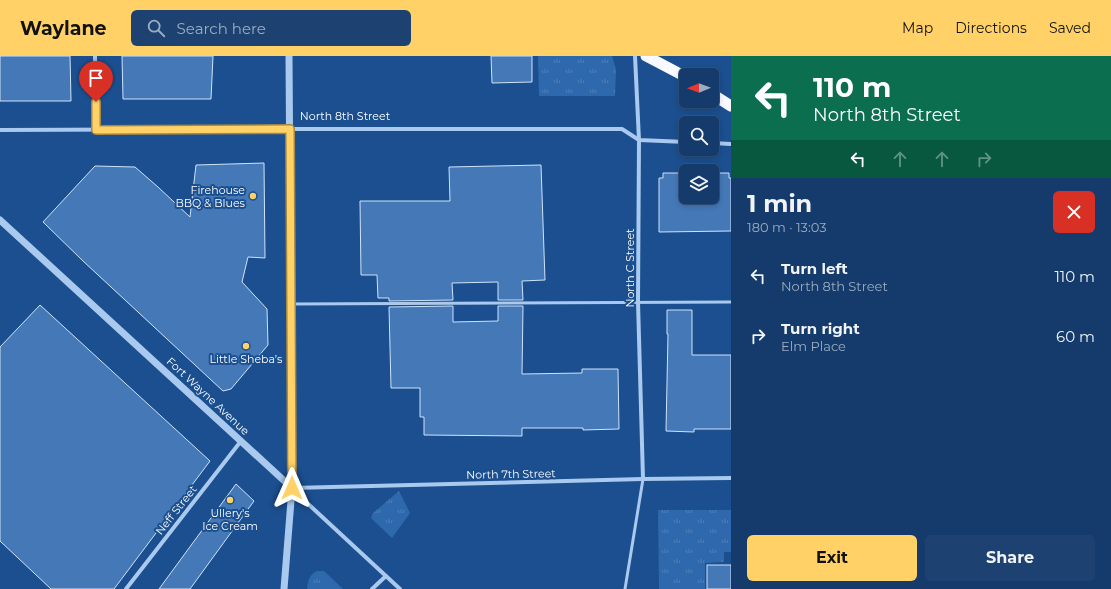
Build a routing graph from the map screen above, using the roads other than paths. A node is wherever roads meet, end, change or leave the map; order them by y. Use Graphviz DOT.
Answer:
graph roads {
  1 [pos="95,56"];
  2 [pos="289,56"];
  3 [pos="635,56"];
  4 [pos="646,56"];
  5 [pos="679,73"];
  6 [pos="719,98"];
  7 [pos="731,106"];
  8 [pos="290,129"];
  9 [pos="0,130"];
  10 [pos="96,130"];
  11 [pos="638,140"];
  12 [pos="679,142"];
  13 [pos="719,143"];
  14 [pos="731,144"];
  15 [pos="0,220"];
  16 [pos="638,302"];
  17 [pos="731,302"];
  18 [pos="291,304"];
  19 [pos="241,441"];
  20 [pos="731,478"];
  21 [pos="643,479"];
  22 [pos="292,488"];
  23 [pos="386,576"];
  24 [pos="126,589"];
  25 [pos="284,589"];
  26 [pos="372,589"];
  27 [pos="400,589"];
  28 [pos="625,589"];
  1 -- 10 [label="street"];
  2 -- 8 [label="street"];
  3 -- 11 [label="street, North C Street"];
  4 -- 5 [label="highway"];
  6 -- 7 [label="highway"];
  8 -- 10 [label="street, North 8th Street"];
  8 -- 11 [label="street, North 8th Street"];
  8 -- 18 [label="street"];
  9 -- 10 [label="street, North 8th Street"];
  11 -- 12 [label="street"];
  11 -- 16 [label="street, North C Street"];
  13 -- 14 [label="street"];
  15 -- 19 [label="street, Fort Wayne Avenue"];
  16 -- 17 [label="lane"];
  16 -- 18 [label="lane"];
  16 -- 21 [label="street, North C Street"];
  18 -- 22 [label="street"];
  19 -- 22 [label="street, Fort Wayne Avenue"];
  19 -- 24 [label="street, Neff Street"];
  20 -- 21 [label="street, North 7th Street"];
  21 -- 22 [label="street, North 7th Street"];
  21 -- 28 [label="lane"];
  22 -- 23 [label="street, Fort Wayne Avenue"];
  22 -- 25 [label="street"];
  23 -- 26 [label="street"];
  23 -- 27 [label="street, Fort Wayne Avenue"];
}
